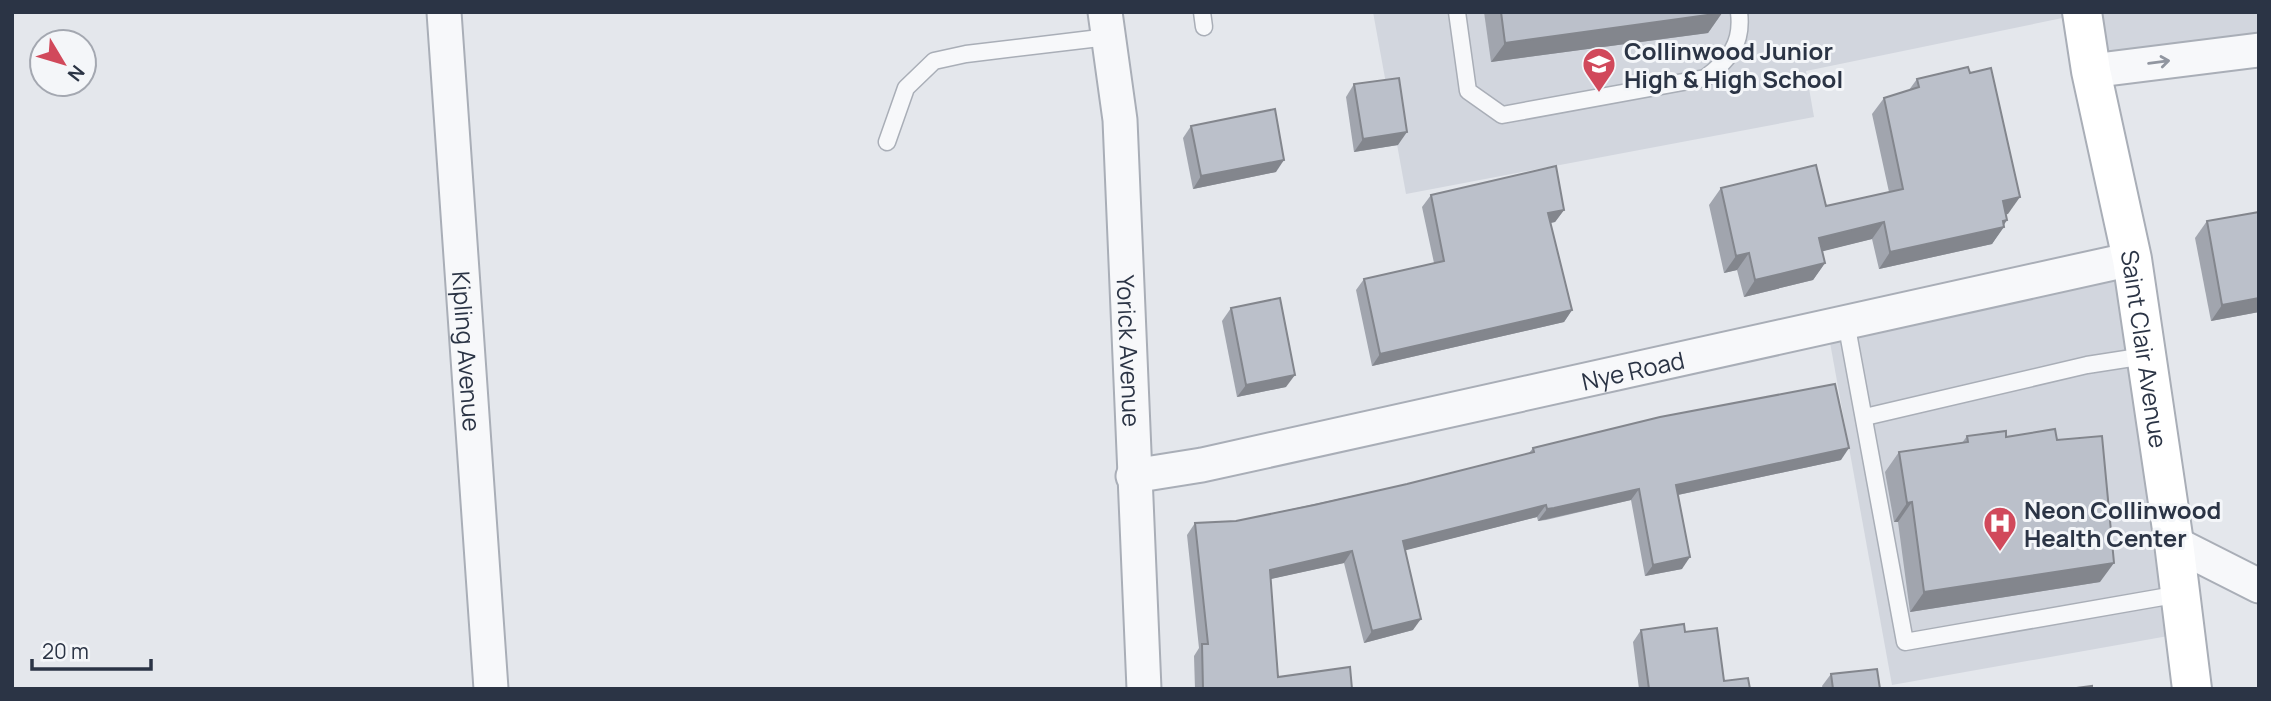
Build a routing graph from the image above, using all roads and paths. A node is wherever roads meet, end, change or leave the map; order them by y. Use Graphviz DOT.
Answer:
graph roads {
  1 [pos="444,12"];
  2 [pos="1457,12"];
  3 [pos="1739,12"];
  4 [pos="2082,12"];
  5 [pos="1107,24"];
  6 [pos="2259,50"];
  7 [pos="2091,71"];
  8 [pos="887,142"];
  9 [pos="2132,259"];
  10 [pos="1846,322"];
  11 [pos="2145,356"];
  12 [pos="1865,417"];
  13 [pos="1133,476"];
  14 [pos="2174,543"];
  15 [pos="2259,586"];
  16 [pos="2180,594"];
  17 [pos="491,689"];
  18 [pos="1144,689"];
  19 [pos="2192,689"];
  1 -- 17 [label="street, Kipling Avenue"];
  2 -- 3 [label="lane"];
  4 -- 7 [label="street, Saint Clair Avenue"];
  5 -- 8 [label="lane"];
  5 -- 13 [label="street, Yorick Avenue"];
  7 -- 6 [label="street, one-way"];
  7 -- 9 [label="street, Saint Clair Avenue"];
  9 -- 10 [label="street, Nye Road"];
  9 -- 11 [label="street, Saint Clair Avenue"];
  10 -- 12 [label="lane"];
  10 -- 13 [label="street, Nye Road"];
  11 -- 12 [label="lane"];
  11 -- 14 [label="street, Saint Clair Avenue"];
  12 -- 16 [label="lane"];
  13 -- 18 [label="street, Yorick Avenue"];
  14 -- 15 [label="street"];
  14 -- 16 [label="street, Saint Clair Avenue"];
  16 -- 19 [label="street, Saint Clair Avenue"];
}
